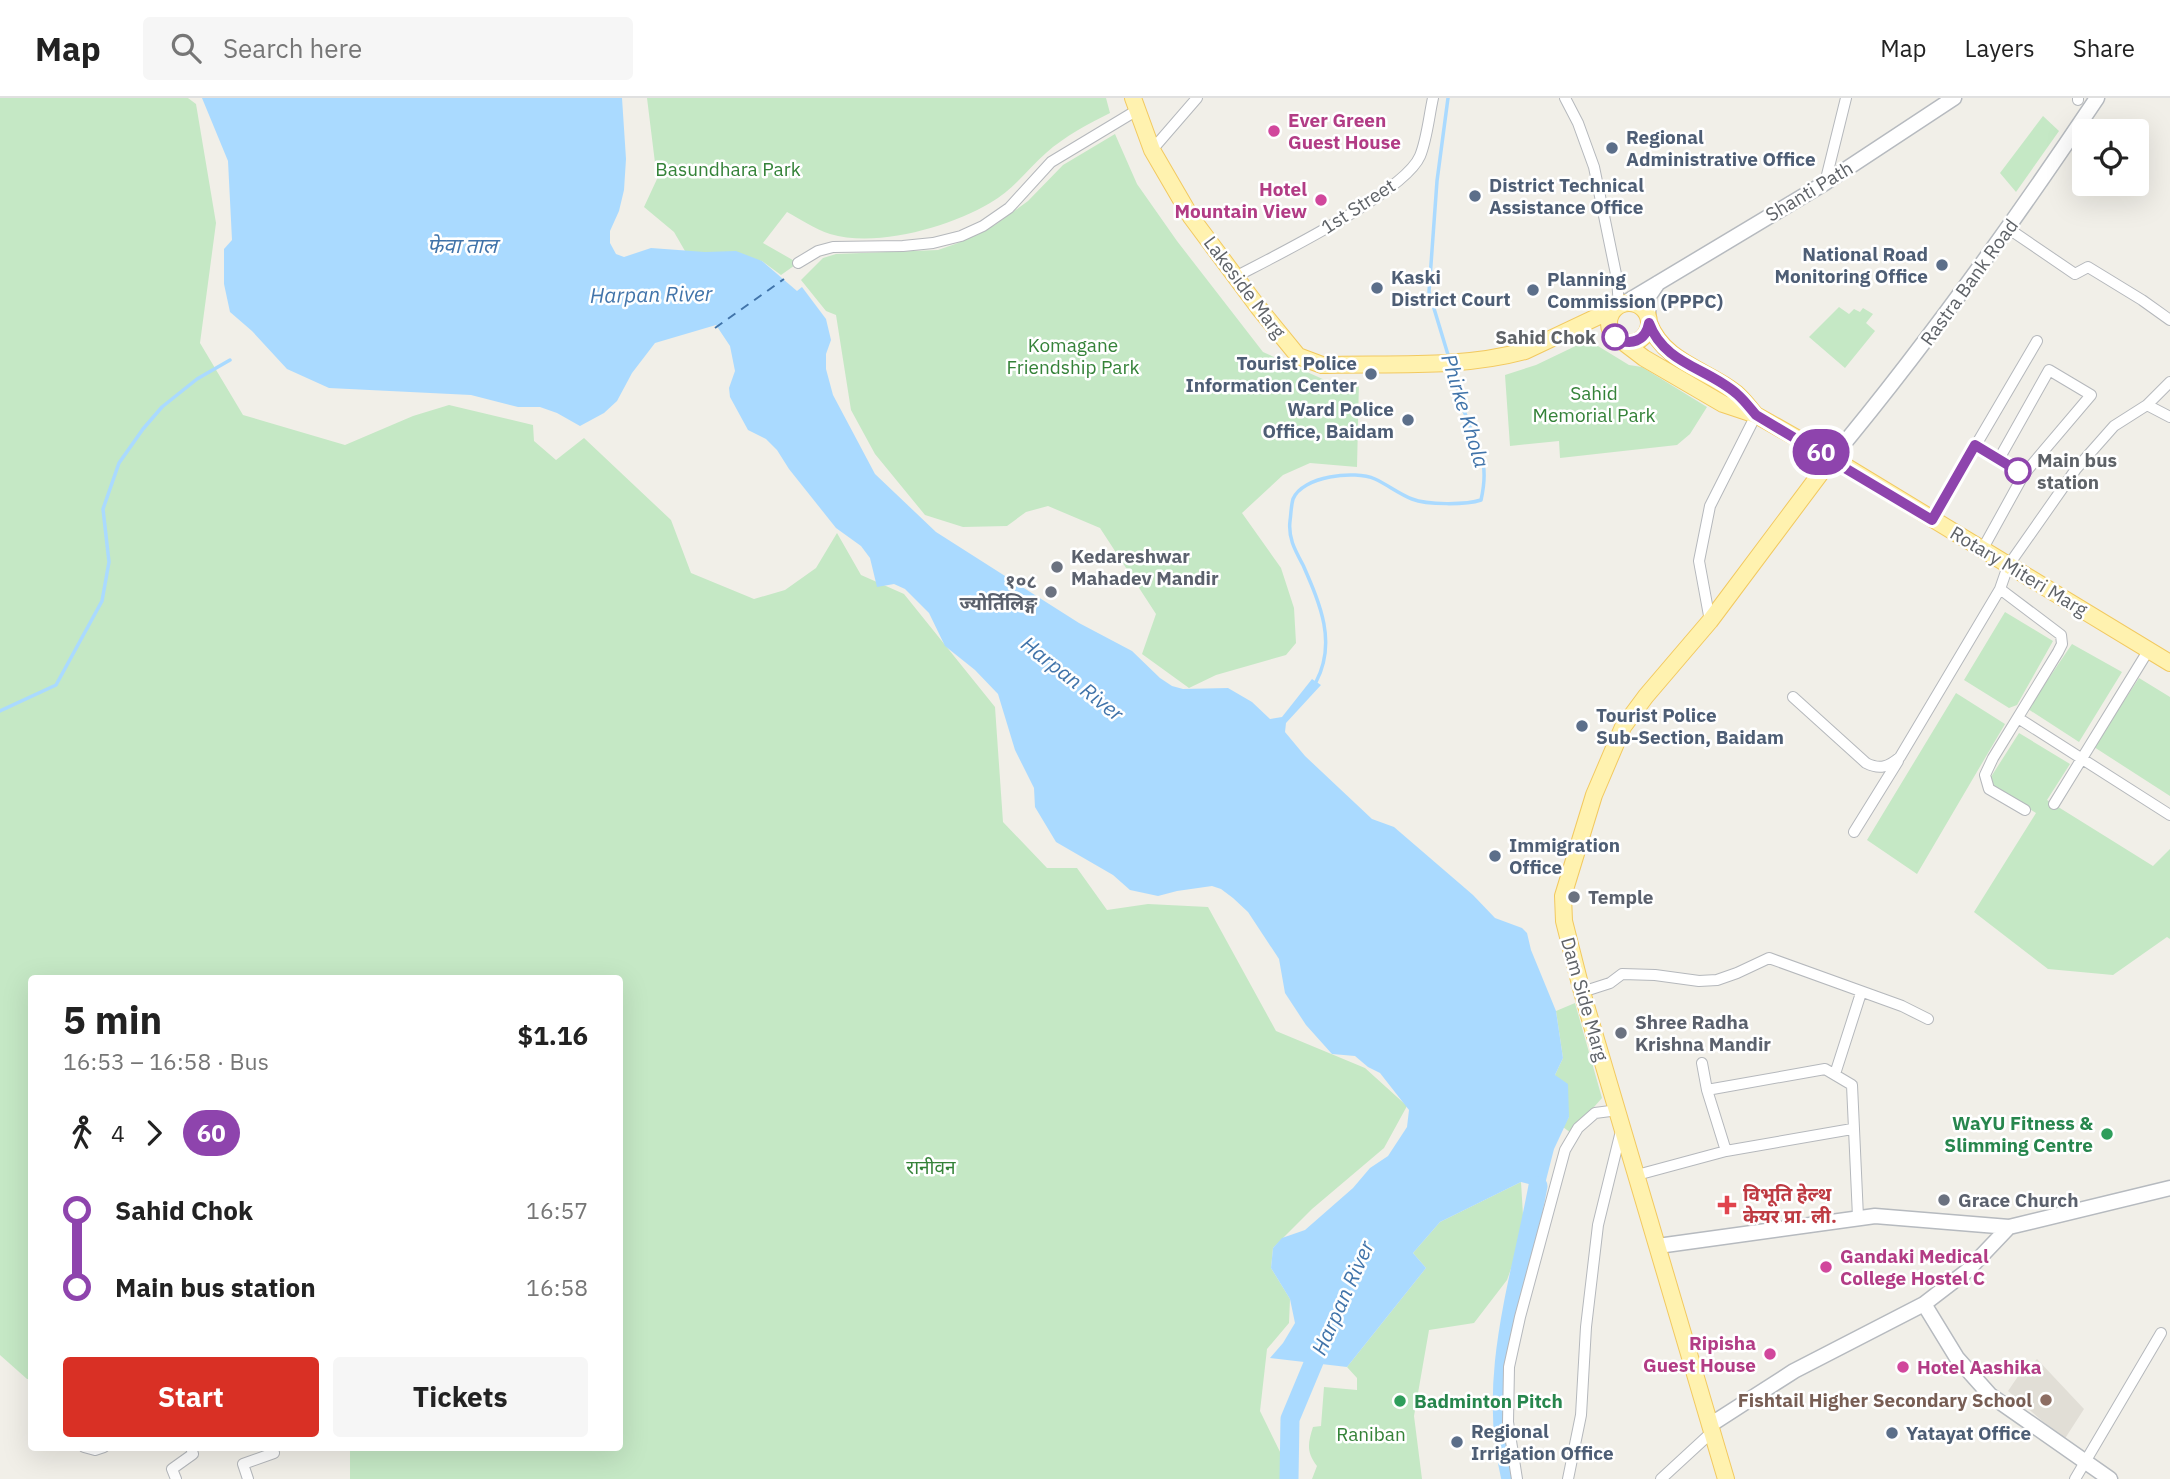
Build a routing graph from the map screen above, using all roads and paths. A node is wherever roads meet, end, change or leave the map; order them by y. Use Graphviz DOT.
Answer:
graph roads {
  1 [pos="1197,98"];
  2 [pos="1433,98"];
  3 [pos="1565,98"];
  4 [pos="1846,98"];
  5 [pos="1954,98"];
  6 [pos="2097,98"];
  7 [pos="1136,104"];
  8 [pos="1152,150"];
  9 [pos="1825,183"];
  10 [pos="2009,229"];
  11 [pos="798,263"];
  12 [pos="1237,276"];
  13 [pos="1661,279"];
  14 [pos="1619,306"];
  15 [pos="1649,319"];
  16 [pos="2170,320"];
  17 [pos="1560,334"];
  18 [pos="1620,340"];
  19 [pos="2036,341"];
  20 [pos="2170,382"];
  21 [pos="2147,405"];
  22 [pos="1756,415"];
  23 [pos="2170,417"];
  24 [pos="1975,445"];
  25 [pos="1832,458"];
  26 [pos="1999,460"];
  27 [pos="2024,474"];
  28 [pos="1932,520"];
  29 [pos="1982,550"];
  30 [pos="2008,566"];
  31 [pos="2000,589"];
  32 [pos="1710,621"];
  33 [pos="2148,651"];
  34 [pos="2170,663"];
  35 [pos="1793,697"];
  36 [pos="2018,718"];
  37 [pos="1900,757"];
  38 [pos="2082,759"];
  39 [pos="2054,804"];
  40 [pos="2025,810"];
  41 [pos="2170,815"];
  42 [pos="1854,832"];
  43 [pos="1582,992"];
  44 [pos="1861,993"];
  45 [pos="1928,1019"];
  46 [pos="1702,1063"];
  47 [pos="1835,1074"];
  48 [pos="1707,1090"];
  49 [pos="1618,1110"];
  50 [pos="1622,1127"];
  51 [pos="1852,1129"];
  52 [pos="1726,1151"];
  53 [pos="1637,1175"];
  54 [pos="2170,1188"];
  55 [pos="1858,1217"];
  56 [pos="2009,1227"];
  57 [pos="1658,1246"];
  58 [pos="1924,1304"];
  59 [pos="2161,1333"];
  60 [pos="1711,1428"];
  61 [pos="192,1451"];
  62 [pos="274,1453"];
  63 [pos="2087,1462"];
  64 [pos="176,1479"];
  65 [pos="248,1479"];
  66 [pos="1517,1479"];
  67 [pos="1568,1479"];
  68 [pos="1661,1479"];
  69 [pos="1726,1479"];
  70 [pos="2075,1479"];
  71 [pos="2110,1479"];
  1 -- 8 [label="street"];
  2 -- 12 [label="street, 1st Street"];
  3 -- 14 [label="street"];
  4 -- 9 [label="street"];
  5 -- 9 [label="main road, Shanti Path"];
  6 -- 10 [label="main road, Rastra Bank Road"];
  7 -- 8 [label="main road, Lakeside Marg"];
  7 -- 11 [label="street"];
  8 -- 12 [label="main road, Lakeside Marg"];
  9 -- 13 [label="main road, Shanti Path"];
  10 -- 16 [label="street"];
  10 -- 25 [label="main road, Rastra Bank Road"];
  12 -- 17 [label="main road, Lakeside Marg"];
  13 -- 14 [label="main road, Shanti Path"];
  13 -- 15 [label="main road"];
  14 -- 15 [label="main road"];
  14 -- 17 [label="main road, Lakeside Marg"];
  14 -- 18 [label="main road"];
  15 -- 18 [label="main road"];
  15 -- 22 [label="main road"];
  17 -- 18 [label="main road"];
  18 -- 22 [label="main road"];
  19 -- 24 [label="street"];
  20 -- 21 [label="street"];
  21 -- 23 [label="street"];
  21 -- 30 [label="street"];
  22 -- 25 [label="main road, Rotary Miteri Marg"];
  22 -- 32 [label="street"];
  24 -- 26 [label="street"];
  24 -- 28 [label="street"];
  25 -- 28 [label="main road, Rotary Miteri Marg"];
  25 -- 32 [label="main road, Dam Side Marg"];
  26 -- 27 [label="street"];
  26 -- 27 [label="street"];
  27 -- 29 [label="street"];
  28 -- 29 [label="main road, Rotary Miteri Marg"];
  29 -- 30 [label="main road, Rotary Miteri Marg"];
  30 -- 31 [label="street"];
  30 -- 33 [label="main road, Rotary Miteri Marg"];
  31 -- 36 [label="street"];
  31 -- 37 [label="street"];
  32 -- 43 [label="main road, Dam Side Marg"];
  33 -- 34 [label="main road, Rotary Miteri Marg"];
  33 -- 38 [label="street"];
  35 -- 37 [label="street"];
  36 -- 38 [label="street"];
  36 -- 40 [label="street"];
  37 -- 42 [label="street"];
  38 -- 39 [label="street"];
  38 -- 41 [label="street"];
  43 -- 44 [label="street"];
  43 -- 49 [label="main road, Dam Side Marg"];
  44 -- 45 [label="street"];
  44 -- 47 [label="street"];
  46 -- 48 [label="street"];
  47 -- 48 [label="street"];
  47 -- 51 [label="street"];
  48 -- 52 [label="street"];
  49 -- 50 [label="main road, Dam Side Marg"];
  49 -- 66 [label="street"];
  50 -- 53 [label="main road, Dam Side Marg"];
  50 -- 67 [label="street"];
  51 -- 52 [label="street"];
  51 -- 55 [label="street"];
  52 -- 53 [label="street"];
  53 -- 57 [label="main road, Dam Side Marg"];
  54 -- 56 [label="main road"];
  55 -- 56 [label="main road"];
  55 -- 57 [label="main road"];
  56 -- 58 [label="main road"];
  57 -- 60 [label="main road, Dam Side Marg"];
  58 -- 60 [label="main road"];
  58 -- 63 [label="main road"];
  59 -- 63 [label="street"];
  60 -- 68 [label="street"];
  60 -- 69 [label="main road, Dam Side Marg"];
  61 -- 64 [label="street"];
  62 -- 65 [label="street"];
  63 -- 70 [label="street"];
  63 -- 71 [label="main road"];
}
